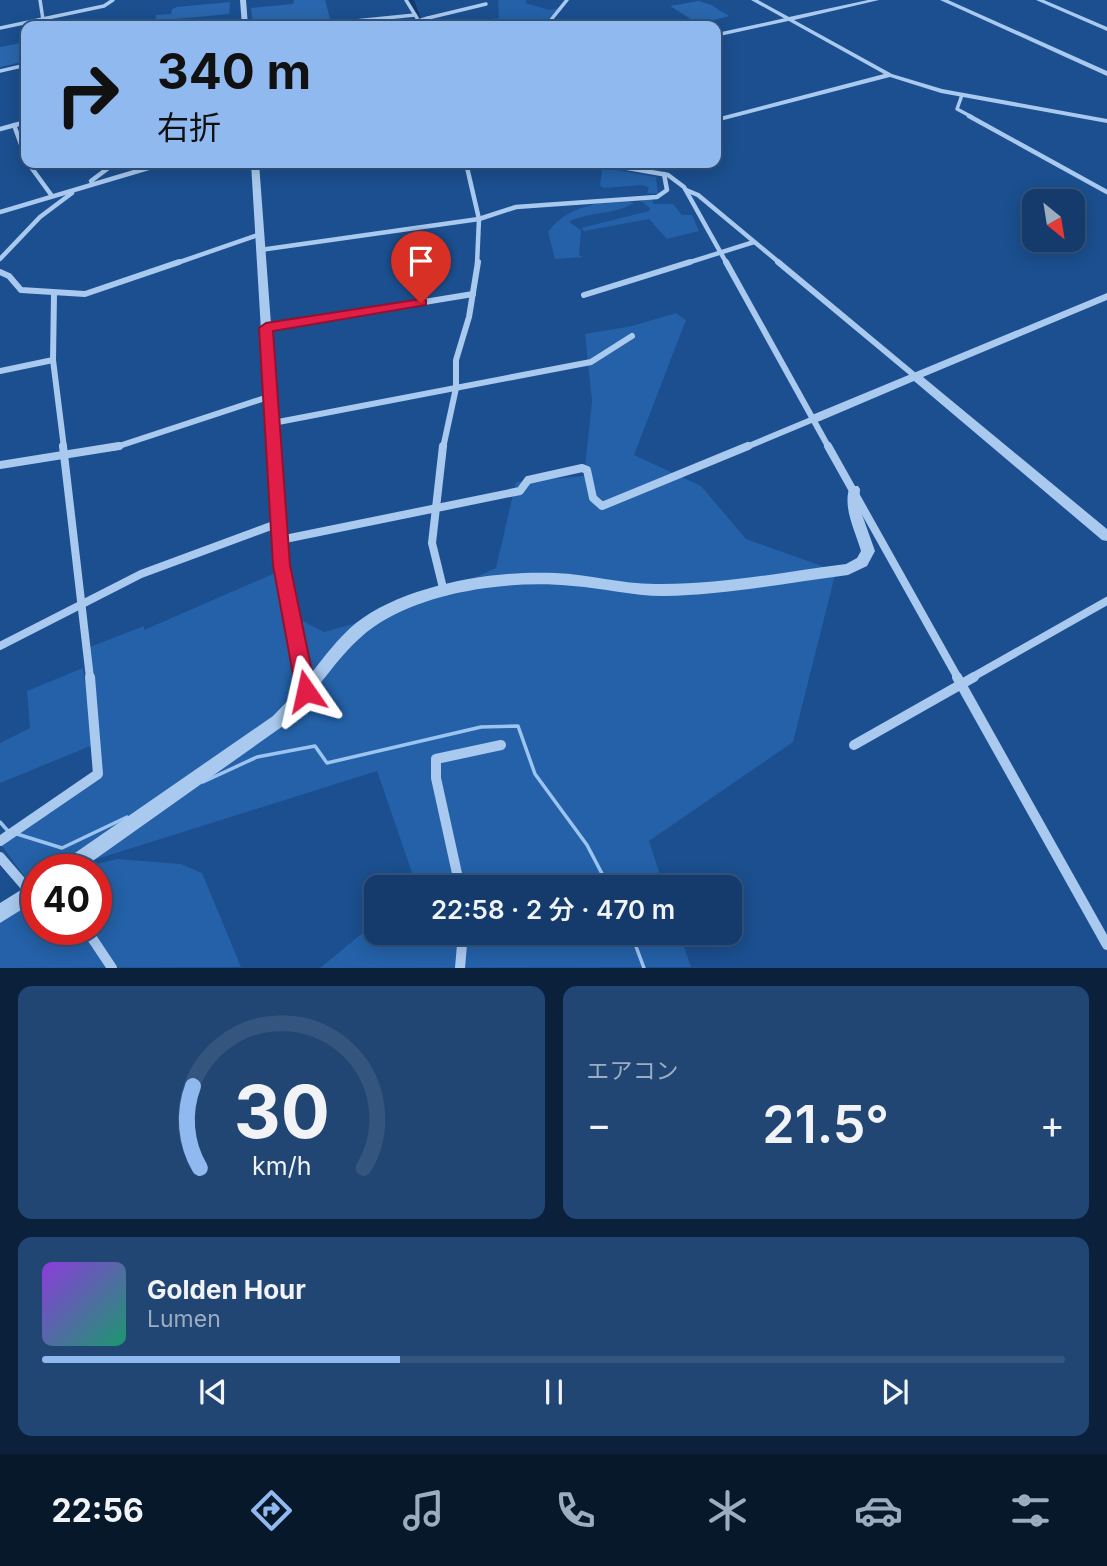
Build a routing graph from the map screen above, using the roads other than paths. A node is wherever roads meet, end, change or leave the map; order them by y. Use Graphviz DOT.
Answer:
graph roads {
  1 [pos="40,0"];
  2 [pos="113,0"];
  3 [pos="243,0"];
  4 [pos="406,0"];
  5 [pos="567,0"];
  6 [pos="754,0"];
  7 [pos="876,0"];
  8 [pos="943,0"];
  9 [pos="1039,0"];
  10 [pos="486,4"];
  11 [pos="415,15"];
  12 [pos="43,19"];
  13 [pos="428,19"];
  14 [pos="789,19"];
  15 [pos="33,21"];
  16 [pos="245,21"];
  17 [pos="355,21"];
  18 [pos="419,21"];
  19 [pos="423,21"];
  20 [pos="551,21"];
  21 [pos="21,24"];
  22 [pos="0,28"];
  23 [pos="1107,29"];
  24 [pos="721,34"];
  25 [pos="21,66"];
  26 [pos="0,71"];
  27 [pos="1107,74"];
  28 [pos="890,75"];
  29 [pos="962,95"];
  30 [pos="721,119"];
  31 [pos="1107,121"];
  32 [pos="21,123"];
  33 [pos="14,125"];
  34 [pos="0,129"];
  35 [pos="21,144"];
  36 [pos="32,168"];
  37 [pos="110,168"];
  38 [pos="148,168"];
  39 [pos="255,168"];
  40 [pos="467,168"];
  41 [pos="629,168"];
  42 [pos="664,174"];
  43 [pos="76,189"];
  44 [pos="686,190"];
  45 [pos="1107,192"];
  46 [pos="52,196"];
  47 [pos="0,212"];
  48 [pos="479,219"];
  49 [pos="258,235"];
  50 [pos="754,242"];
  51 [pos="260,250"];
  52 [pos="723,252"];
  53 [pos="0,259"];
  54 [pos="0,272"];
  55 [pos="54,294"];
  56 [pos="473,294"];
  57 [pos="584,295"];
  58 [pos="1107,296"];
  59 [pos="266,328"];
  60 [pos="632,336"];
  61 [pos="53,360"];
  62 [pos="0,371"];
  63 [pos="915,376"];
  64 [pos="456,388"];
  65 [pos="271,396"];
  66 [pos="816,418"];
  67 [pos="273,423"];
  68 [pos="65,457"];
  69 [pos="0,465"];
  70 [pos="854,489"];
  71 [pos="437,508"];
  72 [pos="279,523"];
  73 [pos="1107,536"];
  74 [pos="280,540"];
  75 [pos="444,593"];
  76 [pos="1107,601"];
  77 [pos="82,602"];
  78 [pos="0,646"];
  79 [pos="963,685"];
  80 [pos="306,691"];
  81 [pos="501,745"];
  82 [pos="855,745"];
  83 [pos="0,841"];
  84 [pos="88,854"];
  85 [pos="0,857"];
  86 [pos="457,875"];
  87 [pos="21,878"];
  88 [pos="21,900"];
  89 [pos="0,914"];
  90 [pos="97,945"];
  91 [pos="462,945"];
  92 [pos="1107,945"];
  93 [pos="112,968"];
  94 [pos="460,968"];
  1 -- 12 [label="street"];
  2 -- 12 [label="street"];
  3 -- 16 [label="street"];
  4 -- 11 [label="street"];
  5 -- 20 [label="street"];
  6 -- 14 [label="street"];
  7 -- 14 [label="street"];
  8 -- 27 [label="street"];
  9 -- 23 [label="street"];
  10 -- 13 [label="street"];
  11 -- 17 [label="street"];
  11 -- 18 [label="street"];
  12 -- 15 [label="street"];
  13 -- 19 [label="street"];
  14 -- 24 [label="street"];
  14 -- 28 [label="street"];
  21 -- 22 [label="street"];
  25 -- 26 [label="street"];
  28 -- 29 [label="street"];
  28 -- 30 [label="street"];
  29 -- 31 [label="street"];
  29 -- 45 [label="street"];
  32 -- 33 [label="street"];
  33 -- 34 [label="street"];
  33 -- 35 [label="street"];
  36 -- 46 [label="street"];
  37 -- 43 [label="street"];
  38 -- 43 [label="street"];
  39 -- 49 [label="street"];
  40 -- 48 [label="street"];
  41 -- 42 [label="street"];
  42 -- 44 [label="street"];
  42 -- 48 [label="street"];
  43 -- 46 [label="street"];
  43 -- 53 [label="street"];
  44 -- 50 [label="street"];
  44 -- 52 [label="street"];
  46 -- 47 [label="street"];
  48 -- 51 [label="street"];
  48 -- 56 [label="street"];
  49 -- 51 [label="street"];
  49 -- 55 [label="street"];
  50 -- 52 [label="street"];
  50 -- 63 [label="street"];
  51 -- 59 [label="street"];
  52 -- 57 [label="street"];
  52 -- 66 [label="street"];
  54 -- 55 [label="street"];
  55 -- 61 [label="street"];
  56 -- 59 [label="street"];
  56 -- 64 [label="street"];
  58 -- 63 [label="street"];
  59 -- 65 [label="street"];
  60 -- 64 [label="street"];
  61 -- 62 [label="street"];
  61 -- 68 [label="street"];
  63 -- 66 [label="street"];
  63 -- 73 [label="street"];
  64 -- 67 [label="street"];
  64 -- 71 [label="street"];
  65 -- 67 [label="street"];
  65 -- 68 [label="street"];
  66 -- 70 [label="street"];
  66 -- 71 [label="street"];
  67 -- 72 [label="street"];
  68 -- 69 [label="street"];
  68 -- 77 [label="street"];
  70 -- 75 [label="street"];
  70 -- 79 [label="street"];
  71 -- 74 [label="street"];
  71 -- 75 [label="street"];
  72 -- 74 [label="street"];
  72 -- 77 [label="street"];
  74 -- 80 [label="street"];
  75 -- 80 [label="street"];
  76 -- 79 [label="street"];
  77 -- 78 [label="street"];
  77 -- 83 [label="street"];
  79 -- 82 [label="street"];
  79 -- 92 [label="street"];
  80 -- 84 [label="street"];
  81 -- 86 [label="street"];
  85 -- 87 [label="street"];
  88 -- 89 [label="street"];
  90 -- 93 [label="street"];
  91 -- 94 [label="street"];
}
